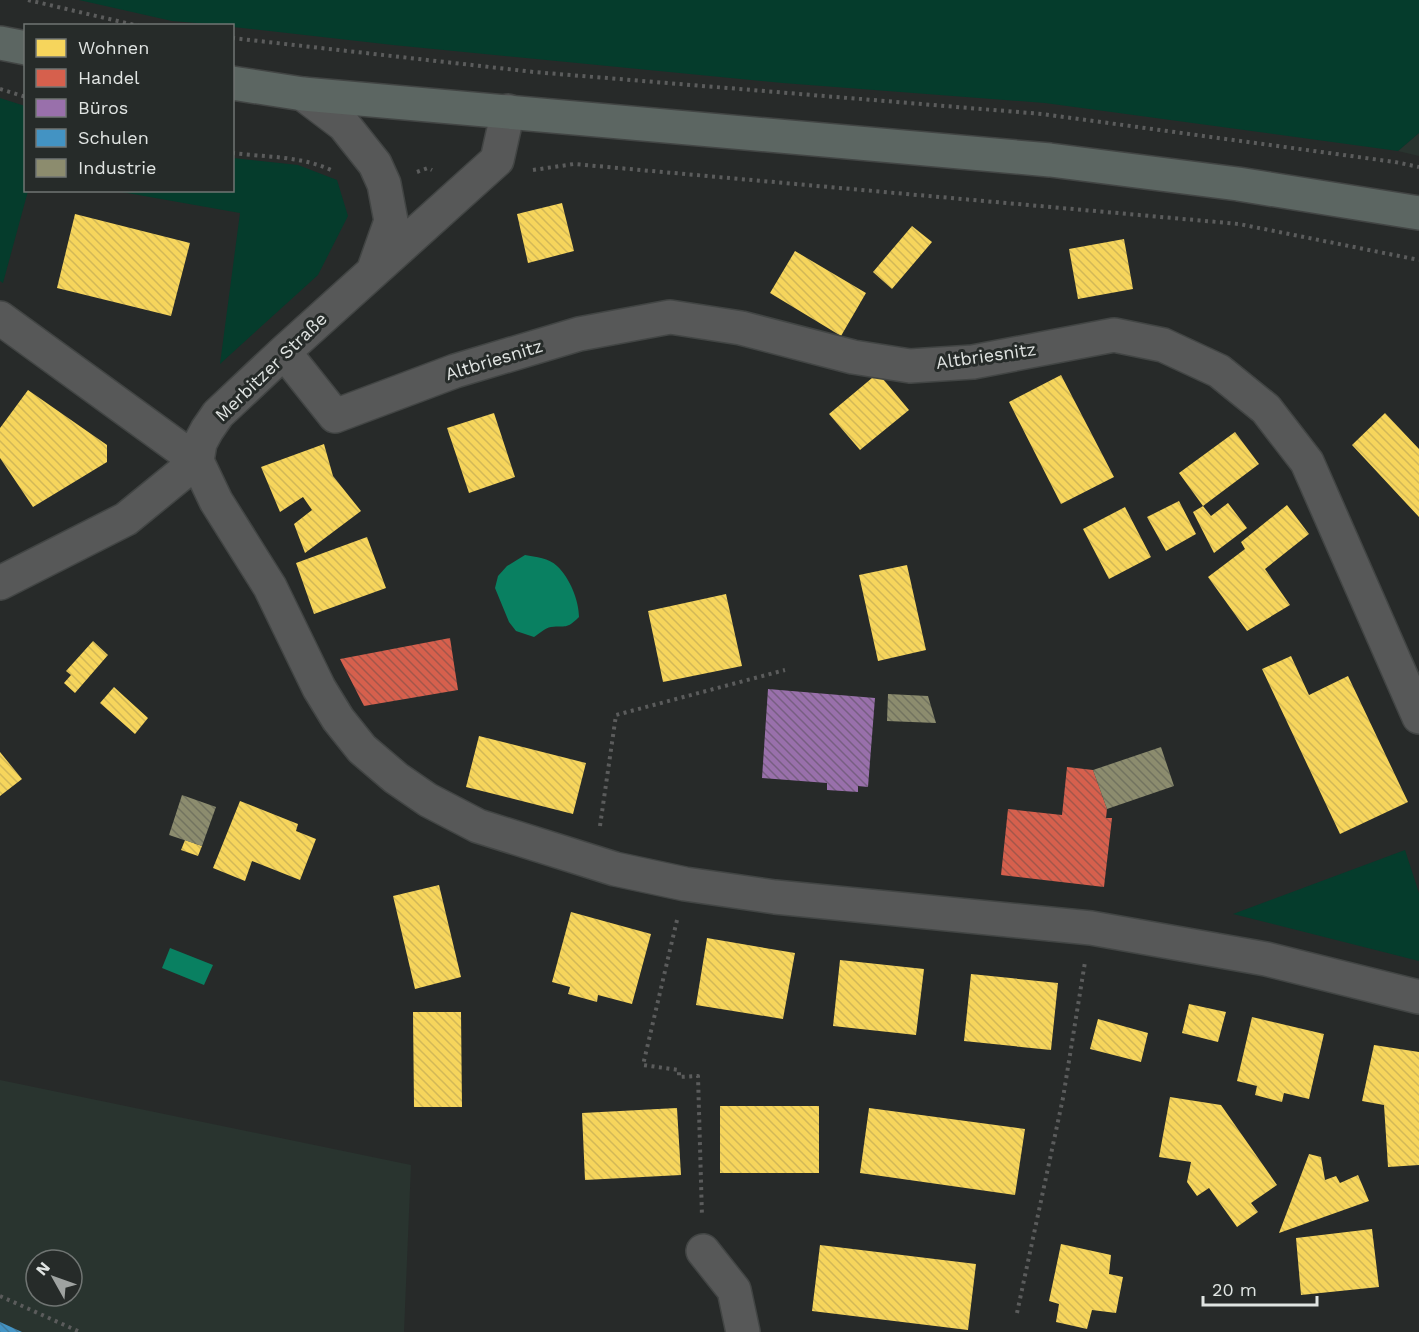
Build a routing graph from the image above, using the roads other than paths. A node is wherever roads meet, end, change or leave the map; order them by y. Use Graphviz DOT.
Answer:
graph roads {
  1 [pos="0,43"];
  2 [pos="24,48"];
  3 [pos="234,83"];
  4 [pos="303,94"];
  5 [pos="508,111"];
  6 [pos="1419,213"];
  7 [pos="373,272"];
  8 [pos="5,321"];
  9 [pos="284,352"];
  10 [pos="198,461"];
  11 [pos="0,583"];
  12 [pos="1419,717"];
  13 [pos="1419,997"];
  14 [pos="703,1251"];
  15 [pos="743,1332"];
  1 -- 2 [label="main road"];
  3 -- 4 [label="main road"];
  4 -- 5 [label="main road"];
  4 -- 7 [label="street, Merbitzer Straße"];
  5 -- 6 [label="main road"];
  5 -- 7 [label="street, Merbitzer Straße"];
  7 -- 9 [label="street, Merbitzer Straße"];
  8 -- 10 [label="street"];
  9 -- 10 [label="street, Merbitzer Straße"];
  9 -- 12 [label="street, Altbriesnitz"];
  10 -- 11 [label="street"];
  10 -- 13 [label="street"];
  14 -- 15 [label="street"];
}
